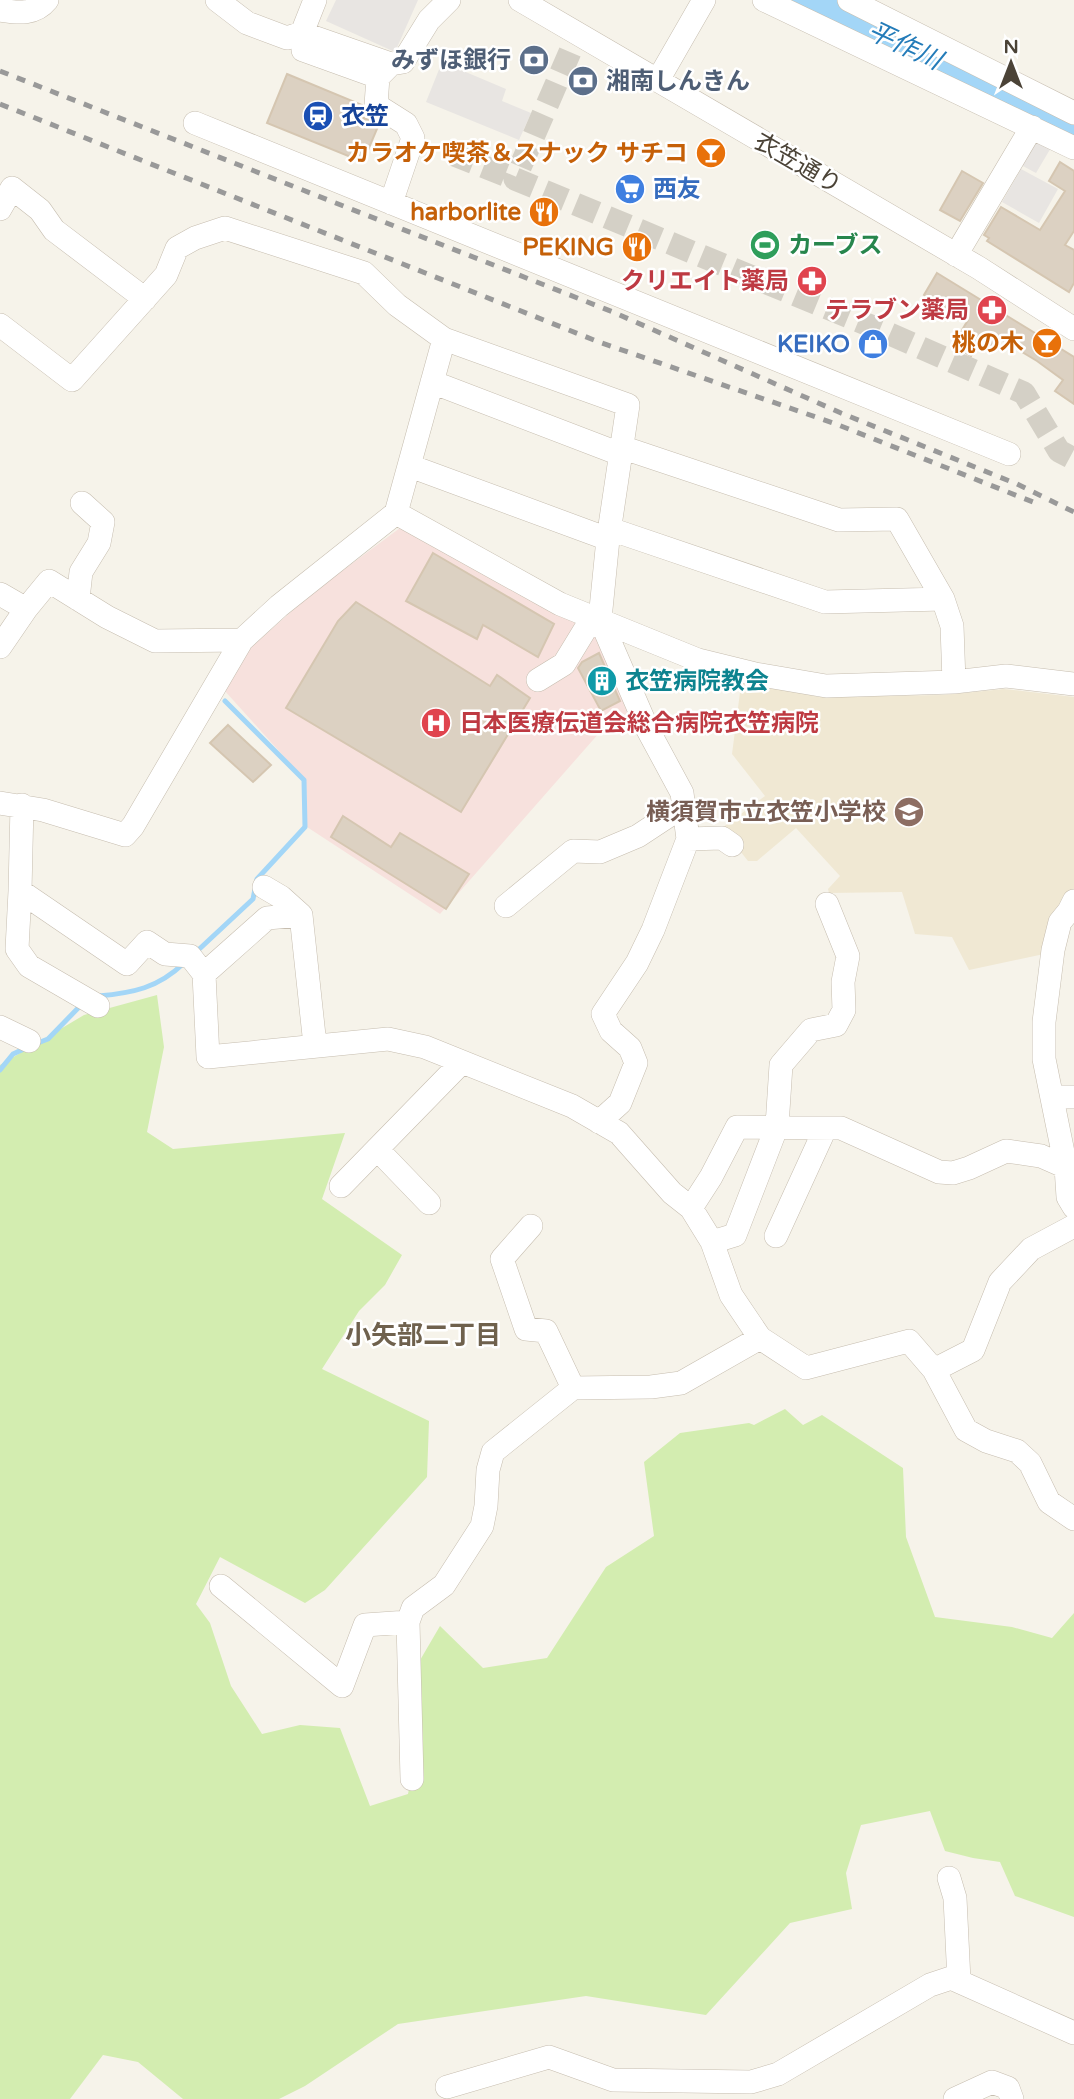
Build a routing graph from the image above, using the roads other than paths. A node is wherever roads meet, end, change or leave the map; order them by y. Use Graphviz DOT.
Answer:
graph roads {
  1 [pos="47,0"];
  2 [pos="217,0"];
  3 [pos="315,0"];
  4 [pos="449,0"];
  5 [pos="520,0"];
  6 [pos="704,0"];
  7 [pos="764,0"];
  8 [pos="849,0"];
  9 [pos="0,10"];
  10 [pos="302,33"];
  11 [pos="384,71"];
  12 [pos="658,80"];
  13 [pos="1074,113"];
  14 [pos="195,123"];
  15 [pos="1032,127"];
  16 [pos="1074,148"];
  17 [pos="391,202"];
  18 [pos="0,209"];
  19 [pos="956,255"];
  20 [pos="145,299"];
  21 [pos="0,325"];
  22 [pos="1074,329"];
  23 [pos="444,339"];
  24 [pos="432,382"];
  25 [pos="620,451"];
  26 [pos="1009,454"];
  27 [pos="410,466"];
  28 [pos="82,503"];
  29 [pos="396,513"];
  30 [pos="609,534"];
  31 [pos="0,594"];
  32 [pos="78,599"];
  33 [pos="943,599"];
  34 [pos="26,609"];
  35 [pos="600,620"];
  36 [pos="242,640"];
  37 [pos="0,647"];
  38 [pos="538,680"];
  39 [pos="954,682"];
  40 [pos="1074,684"];
  41 [pos="11,804"];
  42 [pos="685,805"];
  43 [pos="688,839"];
  44 [pos="732,845"];
  45 [pos="264,887"];
  46 [pos="20,891"];
  47 [pos="1074,901"];
  48 [pos="827,904"];
  49 [pos="506,906"];
  50 [pos="301,915"];
  51 [pos="204,974"];
  52 [pos="98,1006"];
  53 [pos="0,1027"];
  54 [pos="29,1041"];
  55 [pos="315,1045"];
  56 [pos="462,1062"];
  57 [pos="1063,1097"];
  58 [pos="599,1122"];
  59 [pos="777,1126"];
  60 [pos="825,1129"];
  61 [pos="377,1149"];
  62 [pos="1066,1167"];
  63 [pos="341,1186"];
  64 [pos="429,1203"];
  65 [pos="1074,1207"];
  66 [pos="691,1208"];
  67 [pos="531,1226"];
  68 [pos="1074,1226"];
  69 [pos="776,1236"];
  70 [pos="712,1242"];
  71 [pos="760,1338"];
  72 [pos="934,1370"];
  73 [pos="573,1388"];
  74 [pos="1074,1519"];
  75 [pos="221,1586"];
  76 [pos="408,1622"];
  77 [pos="412,1779"];
  78 [pos="949,1878"];
  79 [pos="959,1981"];
  80 [pos="1074,2033"];
  81 [pos="447,2087"];
  82 [pos="955,2099"];
  83 [pos="1012,2099"];
  1 -- 9 [label="street"];
  2 -- 10 [label="street"];
  3 -- 10 [label="street"];
  4 -- 11 [label="street"];
  5 -- 12 [label="street, 衣笠通り"];
  6 -- 12 [label="street"];
  7 -- 15 [label="street"];
  8 -- 13 [label="street"];
  10 -- 11 [label="street"];
  11 -- 17 [label="street"];
  12 -- 19 [label="street, 衣笠通り"];
  14 -- 17 [label="street"];
  15 -- 16 [label="street"];
  15 -- 19 [label="street"];
  17 -- 26 [label="street"];
  18 -- 20 [label="street"];
  19 -- 22 [label="street, 衣笠通り"];
  20 -- 21 [label="street"];
  20 -- 23 [label="street"];
  23 -- 24 [label="street"];
  23 -- 25 [label="street"];
  24 -- 25 [label="street"];
  24 -- 27 [label="street"];
  25 -- 30 [label="street"];
  25 -- 33 [label="street"];
  27 -- 29 [label="street"];
  27 -- 30 [label="street"];
  28 -- 32 [label="street"];
  29 -- 35 [label="street"];
  29 -- 36 [label="street"];
  30 -- 33 [label="street"];
  30 -- 35 [label="street"];
  31 -- 34 [label="street"];
  32 -- 34 [label="street"];
  32 -- 36 [label="street"];
  33 -- 39 [label="street"];
  34 -- 37 [label="street"];
  35 -- 38 [label="street"];
  35 -- 39 [label="street"];
  35 -- 42 [label="street"];
  36 -- 41 [label="street"];
  39 -- 40 [label="street"];
  41 -- 46 [label="street"];
  42 -- 43 [label="street"];
  42 -- 49 [label="street"];
  43 -- 44 [label="street"];
  43 -- 58 [label="street"];
  45 -- 50 [label="street"];
  46 -- 51 [label="street"];
  46 -- 52 [label="street"];
  47 -- 57 [label="street"];
  48 -- 59 [label="street"];
  50 -- 51 [label="street"];
  50 -- 55 [label="street"];
  51 -- 55 [label="street"];
  53 -- 54 [label="street"];
  55 -- 56 [label="street"];
  56 -- 58 [label="street"];
  56 -- 61 [label="street"];
  57 -- 62 [label="street"];
  58 -- 66 [label="street"];
  59 -- 60 [label="street"];
  59 -- 66 [label="street"];
  59 -- 70 [label="street"];
  60 -- 62 [label="street"];
  60 -- 69 [label="street"];
  61 -- 63 [label="street"];
  61 -- 64 [label="street"];
  62 -- 65 [label="street"];
  66 -- 70 [label="street"];
  67 -- 73 [label="street"];
  68 -- 72 [label="street"];
  70 -- 71 [label="street"];
  71 -- 72 [label="street"];
  71 -- 73 [label="street"];
  72 -- 74 [label="street"];
  73 -- 76 [label="street"];
  75 -- 76 [label="street"];
  76 -- 77 [label="street"];
  78 -- 79 [label="street"];
  79 -- 80 [label="street"];
  79 -- 81 [label="street"];
  82 -- 83 [label="street"];
}
